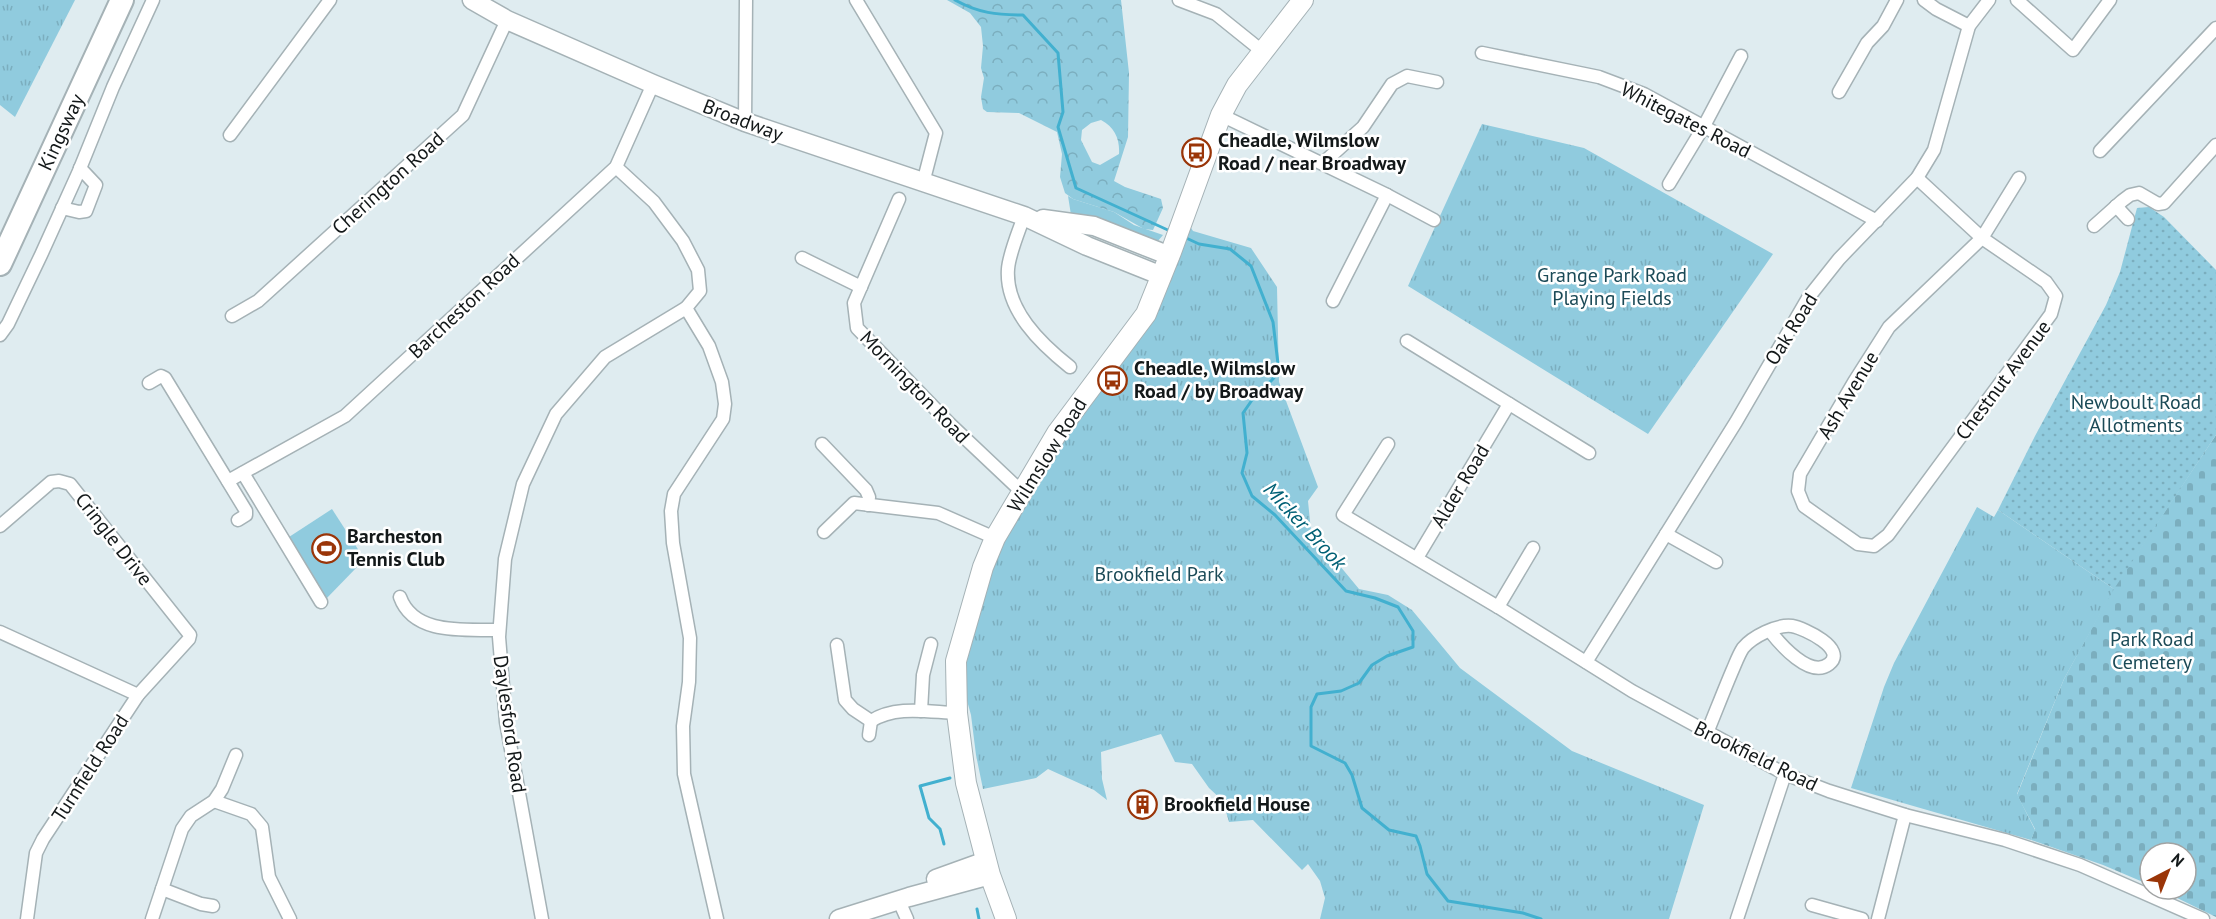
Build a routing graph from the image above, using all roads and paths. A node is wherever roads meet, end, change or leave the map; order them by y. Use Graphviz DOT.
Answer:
graph roads {
  1 [pos="106,0"];
  2 [pos="122,0"];
  3 [pos="153,0"];
  4 [pos="330,0"];
  5 [pos="472,0"];
  6 [pos="746,0"];
  7 [pos="856,0"];
  8 [pos="1179,0"];
  9 [pos="1303,0"];
  10 [pos="1897,0"];
  11 [pos="1924,0"];
  12 [pos="1989,0"];
  13 [pos="2017,0"];
  14 [pos="2110,0"];
  15 [pos="507,20"];
  16 [pos="1969,26"];
  17 [pos="2216,28"];
  18 [pos="1262,51"];
  19 [pos="1482,53"];
  20 [pos="1741,56"];
  21 [pos="1437,82"];
  22 [pos="653,84"];
  23 [pos="1839,92"];
  24 [pos="1221,115"];
  25 [pos="745,122"];
  26 [pos="1704,126"];
  27 [pos="230,135"];
  28 [pos="2216,146"];
  29 [pos="2100,151"];
  30 [pos="1323,164"];
  31 [pos="616,167"];
  32 [pos="80,168"];
  33 [pos="1917,178"];
  34 [pos="2019,178"];
  35 [pos="922,183"];
  36 [pos="1669,184"];
  37 [pos="1387,195"];
  38 [pos="899,199"];
  39 [pos="2116,206"];
  40 [pos="62,208"];
  41 [pos="1024,216"];
  42 [pos="2128,219"];
  43 [pos="1434,220"];
  44 [pos="1877,221"];
  45 [pos="2094,226"];
  46 [pos="0,233"];
  47 [pos="1982,238"];
  48 [pos="1171,251"];
  49 [pos="802,258"];
  50 [pos="0,264"];
  51 [pos="1162,276"];
  52 [pos="861,287"];
  53 [pos="1333,301"];
  54 [pos="687,308"];
  55 [pos="232,316"];
  56 [pos="0,335"];
  57 [pos="1407,341"];
  58 [pos="1070,367"];
  59 [pos="149,383"];
  60 [pos="1506,409"];
  61 [pos="822,444"];
  62 [pos="1388,444"];
  63 [pos="1589,453"];
  64 [pos="243,473"];
  65 [pos="228,481"];
  66 [pos="1022,492"];
  67 [pos="868,505"];
  68 [pos="238,520"];
  69 [pos="0,526"];
  70 [pos="824,532"];
  71 [pos="1666,534"];
  72 [pos="995,538"];
  73 [pos="1874,546"];
  74 [pos="1533,548"];
  75 [pos="1417,558"];
  76 [pos="1716,562"];
  77 [pos="400,597"];
  78 [pos="321,602"];
  79 [pos="1498,607"];
  80 [pos="499,630"];
  81 [pos="1770,631"];
  82 [pos="0,632"];
  83 [pos="190,634"];
  84 [pos="931,644"];
  85 [pos="837,645"];
  86 [pos="1586,662"];
  87 [pos="138,695"];
  88 [pos="921,711"];
  89 [pos="957,713"];
  90 [pos="871,721"];
  91 [pos="1707,733"];
  92 [pos="869,735"];
  93 [pos="236,755"];
  94 [pos="1785,774"];
  95 [pos="214,801"];
  96 [pos="1905,815"];
  97 [pos="988,868"];
  98 [pos="162,889"];
  99 [pos="904,899"];
  100 [pos="1812,904"];
  101 [pos="213,906"];
  102 [pos="27,919"];
  103 [pos="152,919"];
  104 [pos="290,919"];
  105 [pos="542,919"];
  106 [pos="717,919"];
  107 [pos="839,919"];
  108 [pos="907,919"];
  109 [pos="1006,919"];
  110 [pos="1737,919"];
  111 [pos="1862,919"];
  112 [pos="1878,919"];
  113 [pos="2203,919"];
  1 -- 46 [label="highway, Kingsway"];
  2 -- 50 [label="highway, Kingsway"];
  3 -- 32 [label="street, Kingsway"];
  4 -- 27 [label="street"];
  5 -- 15 [label="street, Broadway"];
  6 -- 25 [label="street"];
  7 -- 35 [label="street"];
  8 -- 18 [label="street"];
  9 -- 18 [label="main road, Wilmslow Road"];
  10 -- 23 [label="street"];
  11 -- 16 [label="street"];
  12 -- 16 [label="street, Oak Road"];
  13 -- 14 [label="street"];
  15 -- 22 [label="street, Broadway"];
  15 -- 55 [label="street, Cherington Road"];
  16 -- 33 [label="street, Oak Road"];
  17 -- 29 [label="street"];
  18 -- 24 [label="main road, Wilmslow Road"];
  19 -- 26 [label="street, Whitegates Road"];
  20 -- 26 [label="street"];
  21 -- 30 [label="street"];
  22 -- 25 [label="street, Broadway"];
  22 -- 31 [label="street, Barcheston Road"];
  24 -- 30 [label="street"];
  24 -- 48 [label="main road, Wilmslow Road"];
  25 -- 35 [label="street, Broadway"];
  26 -- 36 [label="street"];
  26 -- 44 [label="street, Whitegates Road"];
  28 -- 39 [label="street"];
  30 -- 37 [label="street"];
  31 -- 54 [label="street"];
  31 -- 64 [label="street, Barcheston Road"];
  32 -- 40 [label="street, Kingsway"];
  32 -- 40 [label="street, Kingsway"];
  33 -- 44 [label="street, Oak Road"];
  33 -- 47 [label="street, Chestnut Avenue"];
  34 -- 47 [label="street, Ash Avenue"];
  35 -- 41 [label="street, Broadway"];
  37 -- 43 [label="street"];
  37 -- 53 [label="street"];
  38 -- 52 [label="street, Mornington Road"];
  39 -- 42 [label="street"];
  39 -- 45 [label="street"];
  40 -- 56 [label="street, Kingsway"];
  41 -- 48 [label="street, Broadway"];
  41 -- 51 [label="street, Broadway"];
  41 -- 58 [label="street"];
  44 -- 71 [label="street, Oak Road"];
  47 -- 73 [label="street, Chestnut Avenue"];
  47 -- 73 [label="street, Ash Avenue"];
  48 -- 51 [label="main road, Wilmslow Road"];
  49 -- 52 [label="street"];
  51 -- 66 [label="main road, Wilmslow Road"];
  52 -- 66 [label="street, Mornington Road"];
  54 -- 80 [label="street, Daylesford Road"];
  54 -- 106 [label="street"];
  57 -- 60 [label="street"];
  59 -- 65 [label="street"];
  60 -- 63 [label="street"];
  60 -- 75 [label="street, Alder Road"];
  61 -- 67 [label="street"];
  62 -- 75 [label="street, Brookfield Road"];
  64 -- 65 [label="street, Barcheston Road"];
  64 -- 78 [label="street"];
  65 -- 68 [label="street"];
  66 -- 72 [label="main road, Wilmslow Road"];
  67 -- 70 [label="street"];
  67 -- 72 [label="street"];
  69 -- 83 [label="street, Cringle Drive"];
  71 -- 76 [label="street"];
  71 -- 86 [label="street, Oak Road"];
  72 -- 89 [label="main road, Wilmslow Road"];
  74 -- 79 [label="street"];
  75 -- 79 [label="street, Brookfield Road"];
  77 -- 80 [label="street"];
  79 -- 86 [label="street, Brookfield Road"];
  80 -- 105 [label="street, Daylesford Road"];
  81 -- 81 [label="street"];
  81 -- 91 [label="street"];
  82 -- 87 [label="street"];
  83 -- 87 [label="street, Turnfield Road"];
  84 -- 88 [label="street"];
  85 -- 90 [label="street"];
  86 -- 91 [label="street, Brookfield Road"];
  87 -- 102 [label="street, Turnfield Road"];
  88 -- 89 [label="street"];
  88 -- 90 [label="street"];
  89 -- 97 [label="main road, Wilmslow Road"];
  90 -- 92 [label="street"];
  91 -- 94 [label="street, Brookfield Road"];
  93 -- 95 [label="street"];
  94 -- 96 [label="street, Brookfield Road"];
  94 -- 110 [label="street"];
  95 -- 98 [label="street"];
  95 -- 104 [label="street"];
  96 -- 112 [label="street"];
  96 -- 113 [label="street, Brookfield Road"];
  97 -- 99 [label="street"];
  97 -- 109 [label="main road, Wilmslow Road"];
  98 -- 101 [label="street"];
  98 -- 103 [label="street"];
  99 -- 107 [label="street"];
  99 -- 108 [label="street"];
  100 -- 111 [label="street"];
}
